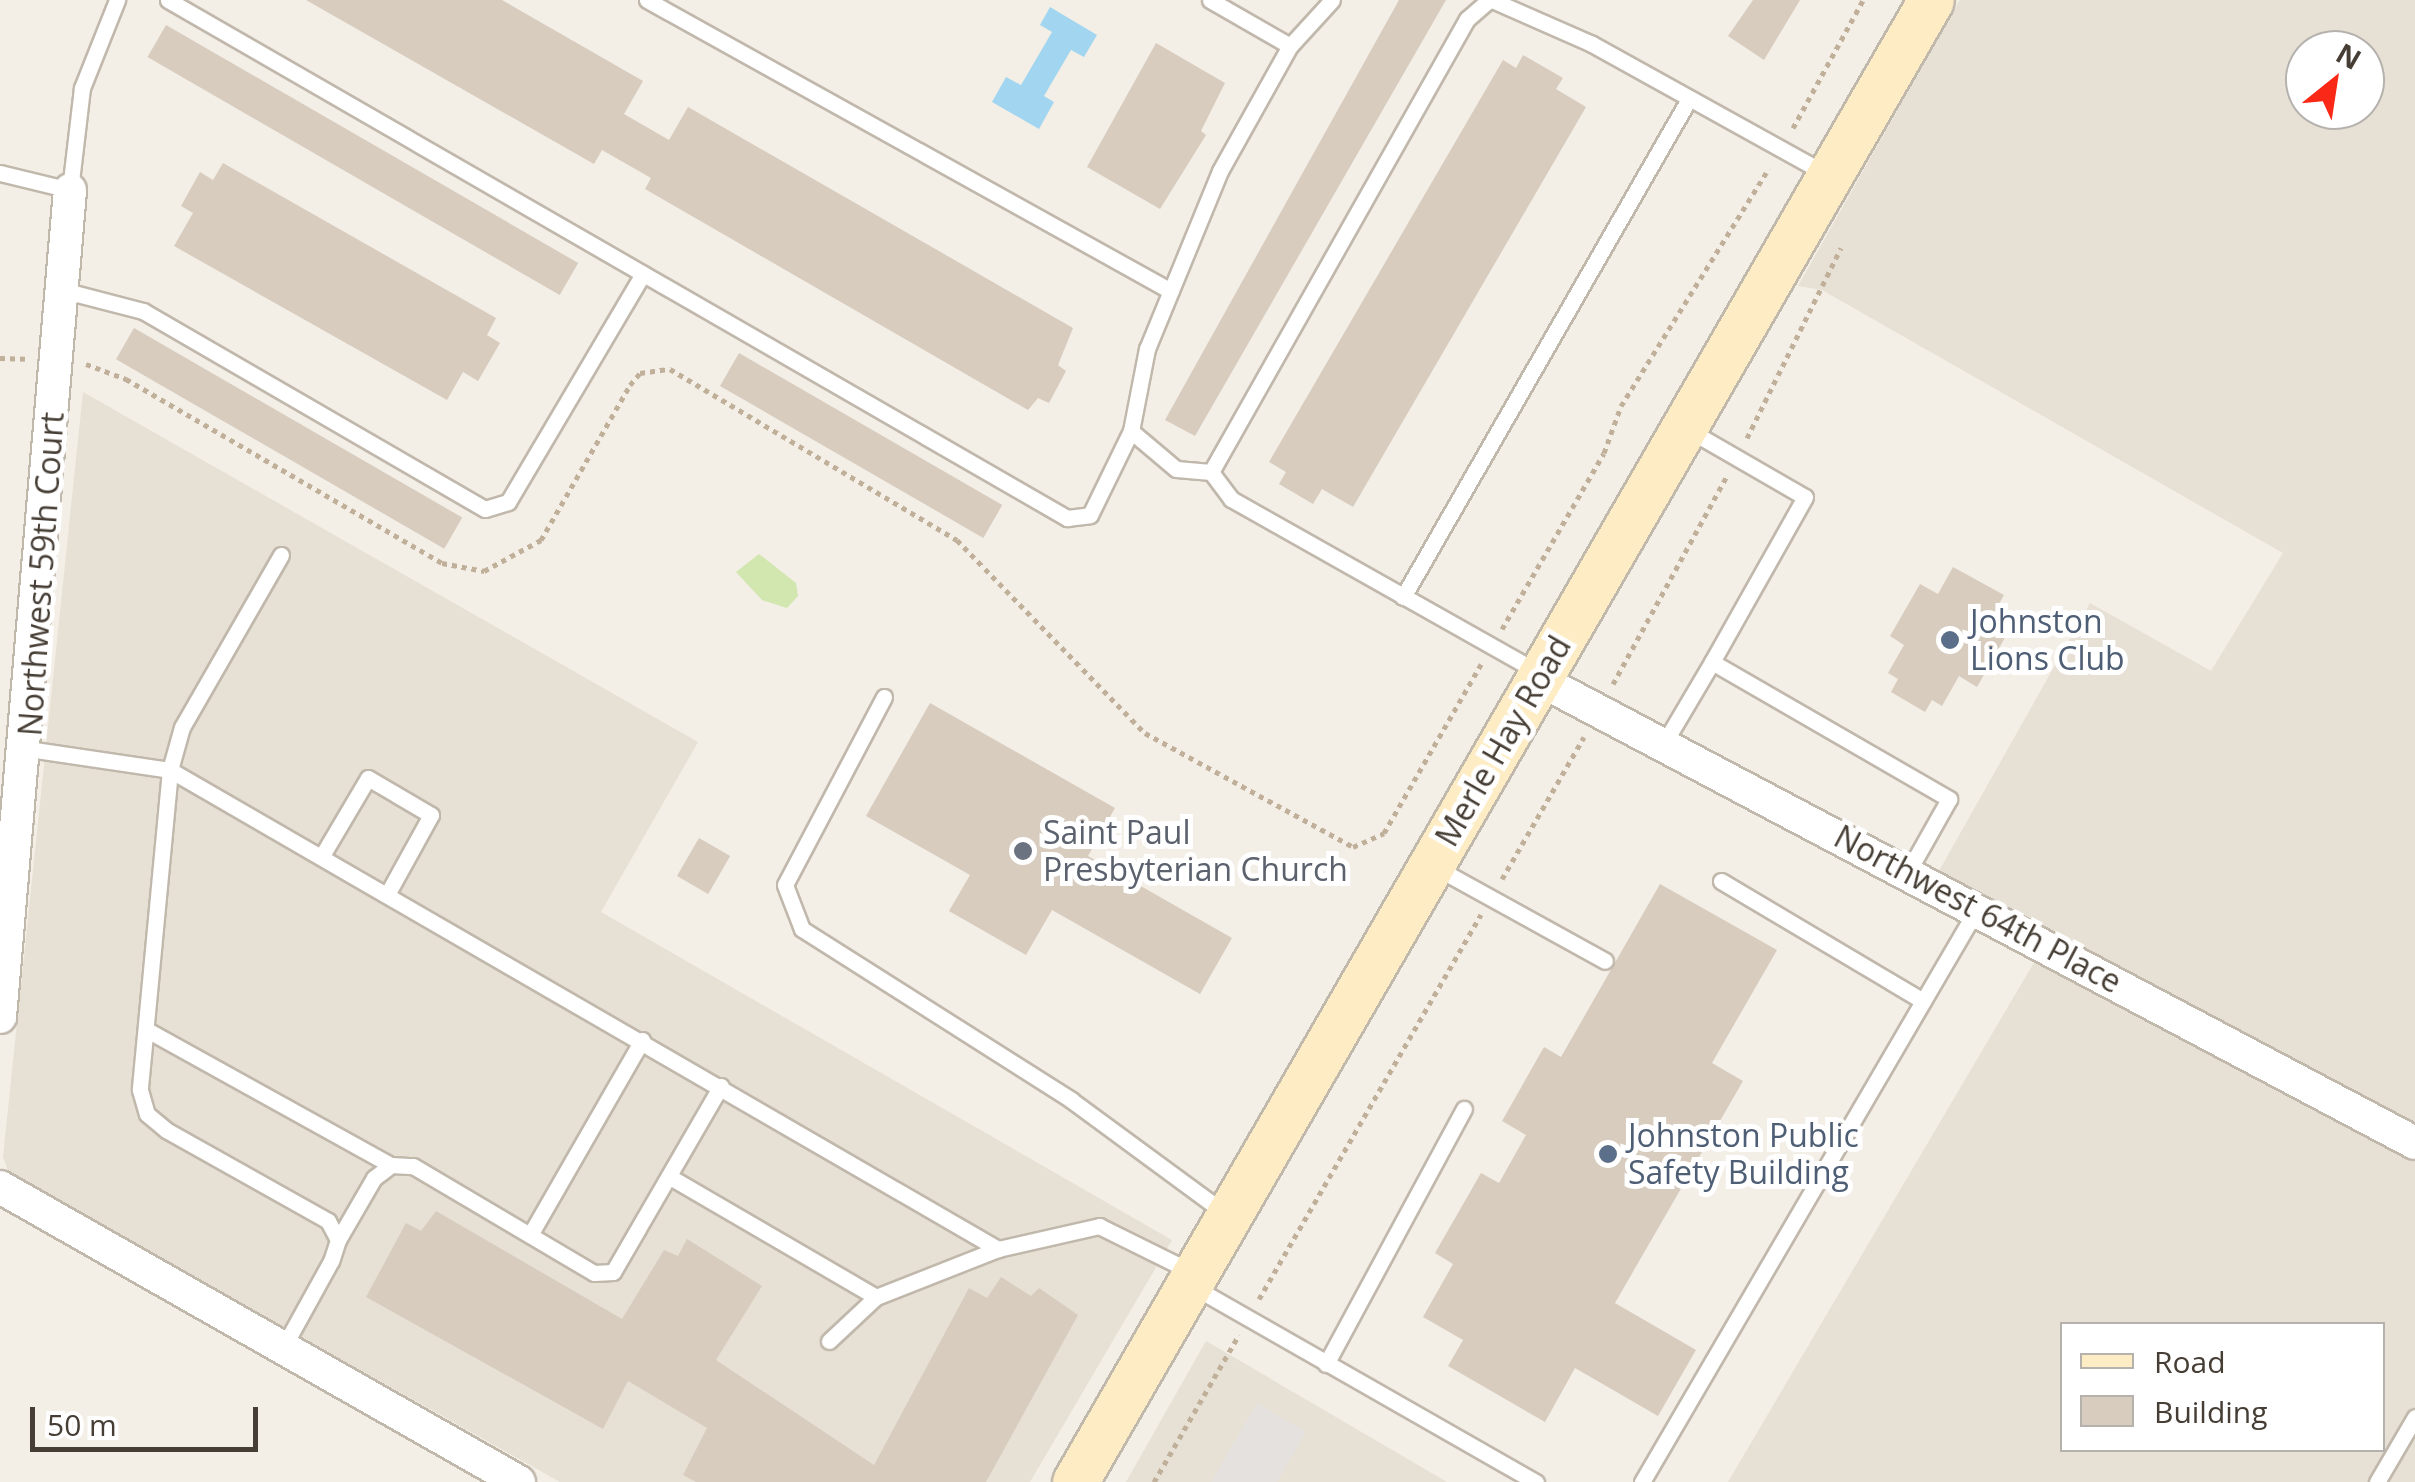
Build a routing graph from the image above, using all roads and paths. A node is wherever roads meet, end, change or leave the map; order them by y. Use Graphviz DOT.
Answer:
graph roads {
  1 [pos="118,0"];
  2 [pos="168,0"];
  3 [pos="647,0"];
  4 [pos="1210,0"];
  5 [pos="1332,0"];
  6 [pos="1491,0"];
  7 [pos="1864,0"];
  8 [pos="1931,0"];
  9 [pos="1290,46"];
  10 [pos="1689,99"];
  11 [pos="1780,148"];
  12 [pos="0,174"];
  13 [pos="1829,176"];
  14 [pos="70,190"];
  15 [pos="1841,248"];
  16 [pos="643,274"];
  17 [pos="62,290"];
  18 [pos="1170,291"];
  19 [pos="57,361"];
  20 [pos="1684,427"];
  21 [pos="1131,431"];
  22 [pos="1737,458"];
  23 [pos="1211,472"];
  24 [pos="281,555"];
  25 [pos="1403,597"];
  26 [pos="1492,646"];
  27 [pos="1712,662"];
  28 [pos="1540,677"];
  29 [pos="884,697"];
  30 [pos="1598,711"];
  31 [pos="1663,745"];
  32 [pos="28,749"];
  33 [pos="170,770"];
  34 [pos="323,854"];
  35 [pos="1431,865"];
  36 [pos="1909,870"];
  37 [pos="1722,881"];
  38 [pos="388,892"];
  39 [pos="1491,898"];
  40 [pos="1978,906"];
  41 [pos="1605,961"];
  42 [pos="1923,1001"];
  43 [pos="0,1017"];
  44 [pos="147,1030"];
  45 [pos="642,1040"];
  46 [pos="721,1086"];
  47 [pos="1464,1109"];
  48 [pos="2415,1143"];
  49 [pos="391,1165"];
  50 [pos="670,1178"];
  51 [pos="0,1187"];
  52 [pos="1229,1216"];
  53 [pos="530,1235"];
  54 [pos="338,1240"];
  55 [pos="998,1249"];
  56 [pos="1192,1280"];
  57 [pos="876,1297"];
  58 [pos="1248,1319"];
  59 [pos="828,1342"];
  60 [pos="283,1348"];
  61 [pos="1326,1364"];
  62 [pos="2415,1417"];
  63 [pos="519,1482"];
  64 [pos="1076,1482"];
  65 [pos="1154,1482"];
  66 [pos="1536,1482"];
  67 [pos="1642,1482"];
  68 [pos="2377,1482"];
  1 -- 14 [label="lane"];
  2 -- 16 [label="lane"];
  3 -- 18 [label="lane"];
  4 -- 9 [label="lane"];
  5 -- 9 [label="lane"];
  6 -- 10 [label="lane"];
  6 -- 23 [label="lane"];
  7 -- 11 [label="path"];
  8 -- 13 [label="main road, Merle Hay Road"];
  9 -- 18 [label="lane"];
  10 -- 11 [label="lane"];
  10 -- 25 [label="lane"];
  11 -- 13 [label="lane"];
  11 -- 26 [label="path"];
  12 -- 14 [label="lane"];
  13 -- 20 [label="main road, Merle Hay Road"];
  14 -- 17 [label="street, Northwest 59th Court"];
  15 -- 22 [label="path"];
  16 -- 17 [label="lane"];
  16 -- 21 [label="lane"];
  17 -- 19 [label="street, Northwest 59th Court"];
  18 -- 21 [label="lane"];
  19 -- 26 [label="path"];
  19 -- 32 [label="street, Northwest 59th Court"];
  20 -- 22 [label="lane"];
  20 -- 28 [label="main road, Merle Hay Road"];
  21 -- 23 [label="lane"];
  22 -- 27 [label="lane"];
  22 -- 30 [label="path"];
  23 -- 25 [label="lane"];
  24 -- 33 [label="lane"];
  25 -- 26 [label="lane"];
  26 -- 28 [label="lane"];
  27 -- 31 [label="lane"];
  27 -- 36 [label="lane"];
  28 -- 30 [label="street, Northwest 64th Place"];
  28 -- 35 [label="main road, Merle Hay Road"];
  29 -- 52 [label="lane"];
  30 -- 31 [label="street, Northwest 64th Place"];
  30 -- 39 [label="path"];
  31 -- 36 [label="street, Northwest 64th Place"];
  32 -- 33 [label="lane"];
  32 -- 43 [label="street, Northwest 59th Court"];
  33 -- 34 [label="lane"];
  33 -- 44 [label="lane"];
  34 -- 38 [label="lane"];
  34 -- 38 [label="lane"];
  35 -- 39 [label="lane"];
  35 -- 52 [label="main road, Merle Hay Road"];
  36 -- 40 [label="street, Northwest 64th Place"];
  37 -- 42 [label="lane"];
  38 -- 45 [label="lane"];
  39 -- 41 [label="lane"];
  39 -- 58 [label="path"];
  40 -- 42 [label="lane"];
  40 -- 48 [label="street, Northwest 64th Place"];
  42 -- 67 [label="lane"];
  44 -- 49 [label="lane"];
  44 -- 54 [label="lane"];
  45 -- 46 [label="lane"];
  45 -- 53 [label="lane"];
  46 -- 50 [label="lane"];
  46 -- 55 [label="lane"];
  47 -- 61 [label="lane"];
  49 -- 53 [label="lane"];
  49 -- 54 [label="lane"];
  50 -- 53 [label="lane"];
  50 -- 57 [label="lane"];
  51 -- 60 [label="street"];
  52 -- 56 [label="main road, Merle Hay Road"];
  54 -- 60 [label="lane"];
  55 -- 56 [label="lane"];
  55 -- 57 [label="lane"];
  56 -- 58 [label="lane"];
  56 -- 64 [label="main road, Merle Hay Road"];
  57 -- 59 [label="lane"];
  58 -- 61 [label="lane"];
  58 -- 65 [label="path"];
  60 -- 63 [label="street"];
  61 -- 66 [label="lane"];
  62 -- 68 [label="lane"];
}
